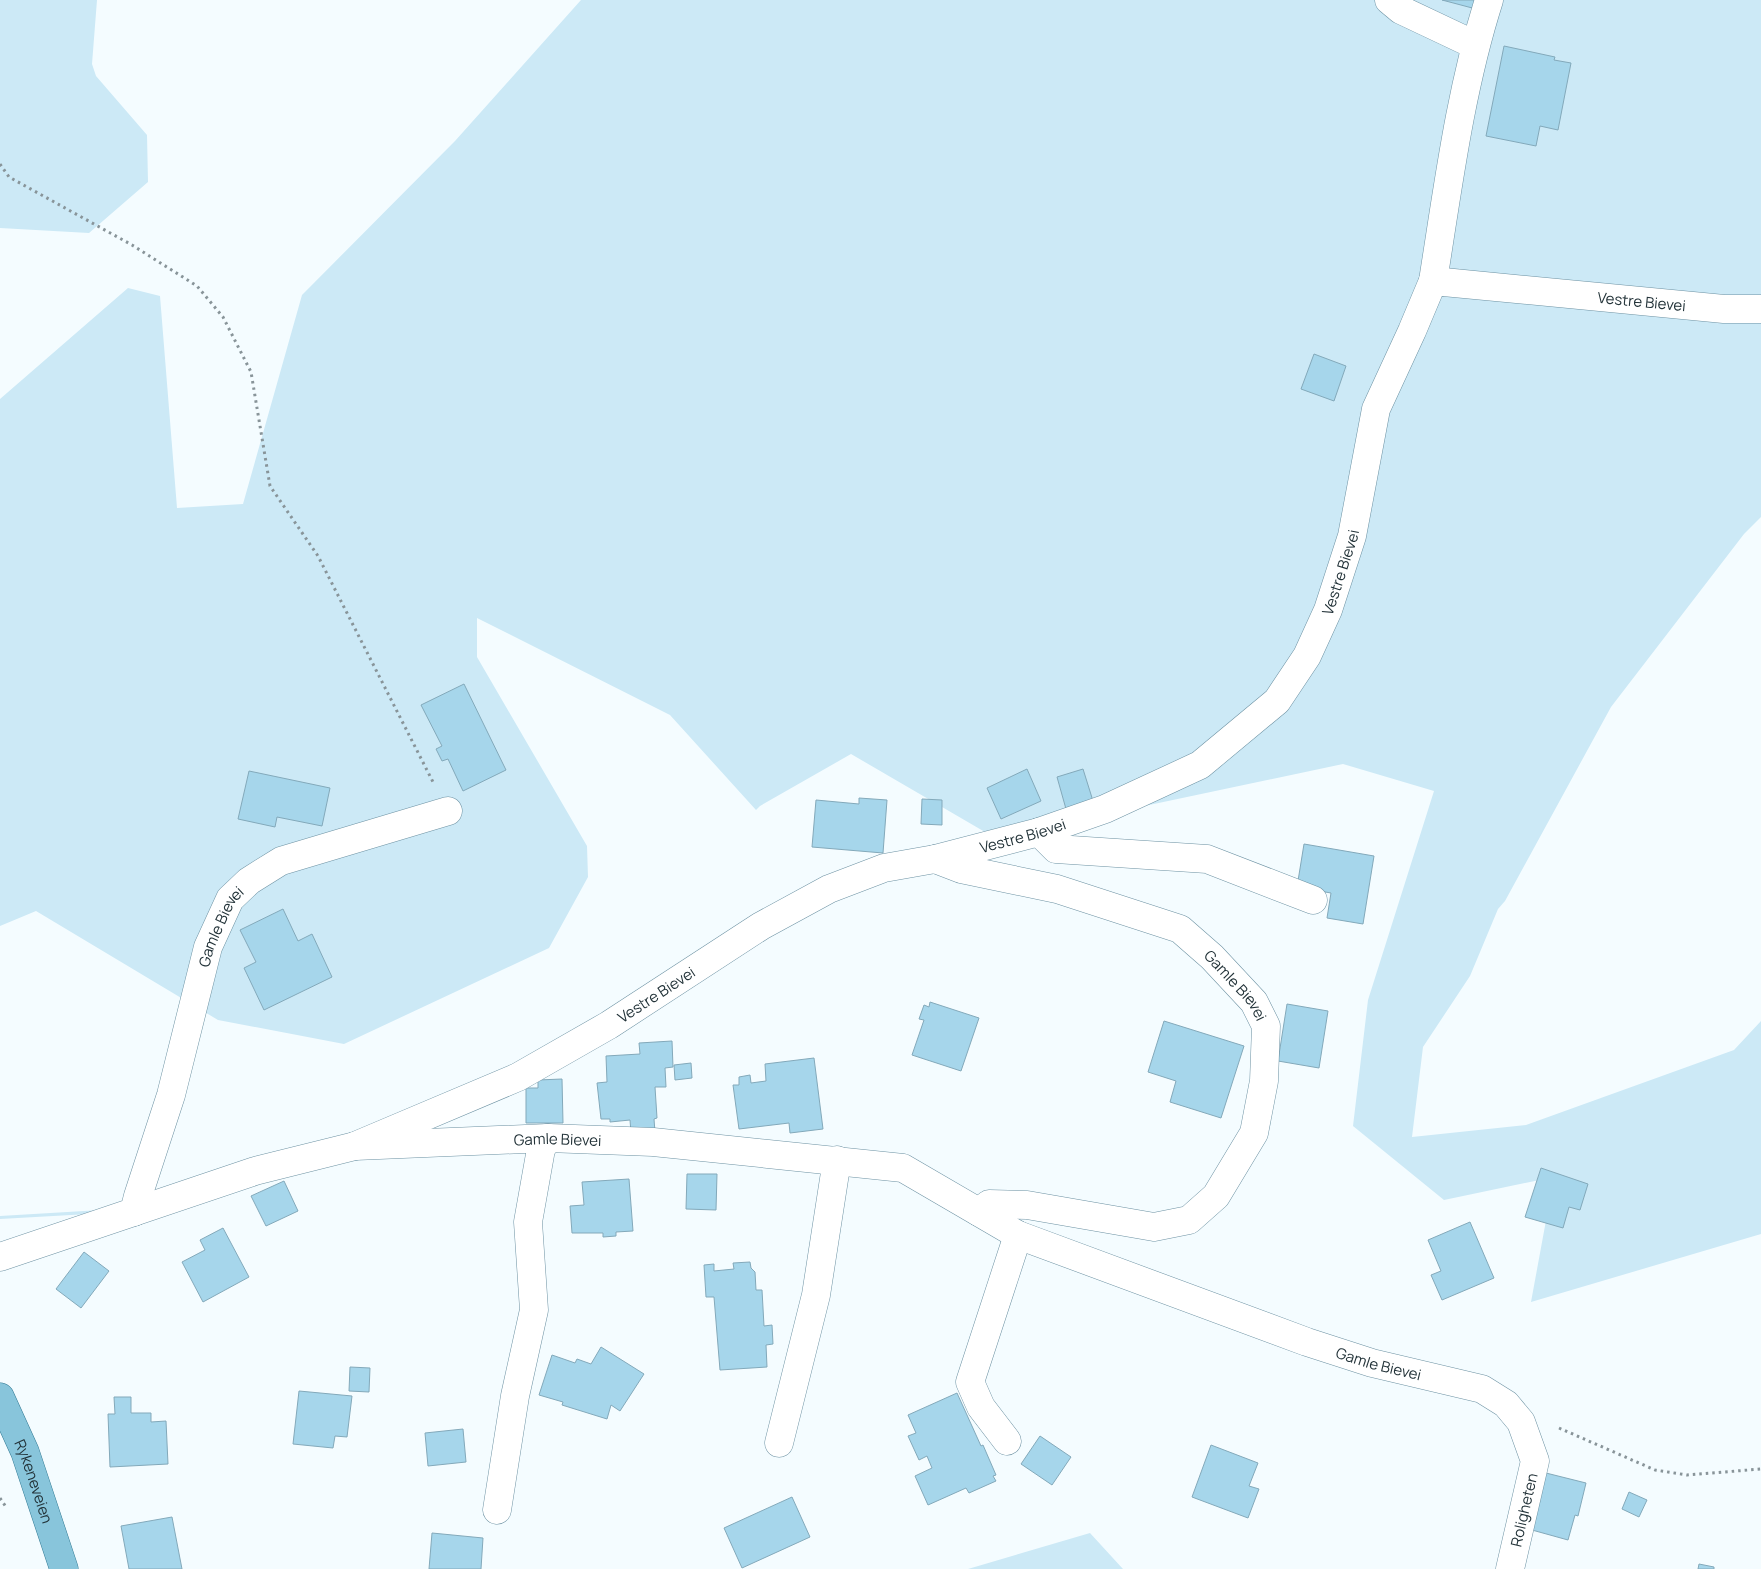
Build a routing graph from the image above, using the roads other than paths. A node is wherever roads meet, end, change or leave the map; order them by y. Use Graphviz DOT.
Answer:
graph roads {
  1 [pos="1389,0"];
  2 [pos="1489,0"];
  3 [pos="1475,45"];
  4 [pos="1433,282"];
  5 [pos="1761,309"];
  6 [pos="448,811"];
  7 [pos="1039,832"];
  8 [pos="935,859"];
  9 [pos="1313,900"];
  10 [pos="548,1138"];
  11 [pos="355,1146"];
  12 [pos="837,1160"];
  13 [pos="134,1212"];
  14 [pos="978,1212"];
  15 [pos="1018,1235"];
  16 [pos="0,1257"];
  17 [pos="0,1397"];
  18 [pos="1521,1422"];
  19 [pos="1007,1441"];
  20 [pos="779,1443"];
  21 [pos="498,1510"];
  22 [pos="64,1569"];
  23 [pos="1510,1569"];
  1 -- 3 [label="street"];
  2 -- 3 [label="street, Vestre Bievei"];
  3 -- 4 [label="street, Vestre Bievei"];
  4 -- 5 [label="street, Vestre Bievei"];
  4 -- 7 [label="street, Vestre Bievei"];
  6 -- 13 [label="street, Gamle Bievei"];
  7 -- 8 [label="street, Vestre Bievei"];
  7 -- 9 [label="street"];
  8 -- 11 [label="street, Vestre Bievei"];
  8 -- 14 [label="street, Gamle Bievei"];
  10 -- 11 [label="street, Gamle Bievei"];
  10 -- 12 [label="street, Gamle Bievei"];
  10 -- 21 [label="street"];
  11 -- 13 [label="street, Gamle Bievei"];
  12 -- 14 [label="street, Gamle Bievei"];
  12 -- 20 [label="street"];
  13 -- 16 [label="street, Gamle Bievei"];
  14 -- 15 [label="street, Gamle Bievei"];
  15 -- 18 [label="street, Gamle Bievei"];
  15 -- 19 [label="street"];
  17 -- 22 [label="main road, Rykeneveien"];
  18 -- 23 [label="street, Roligheten"];
}
